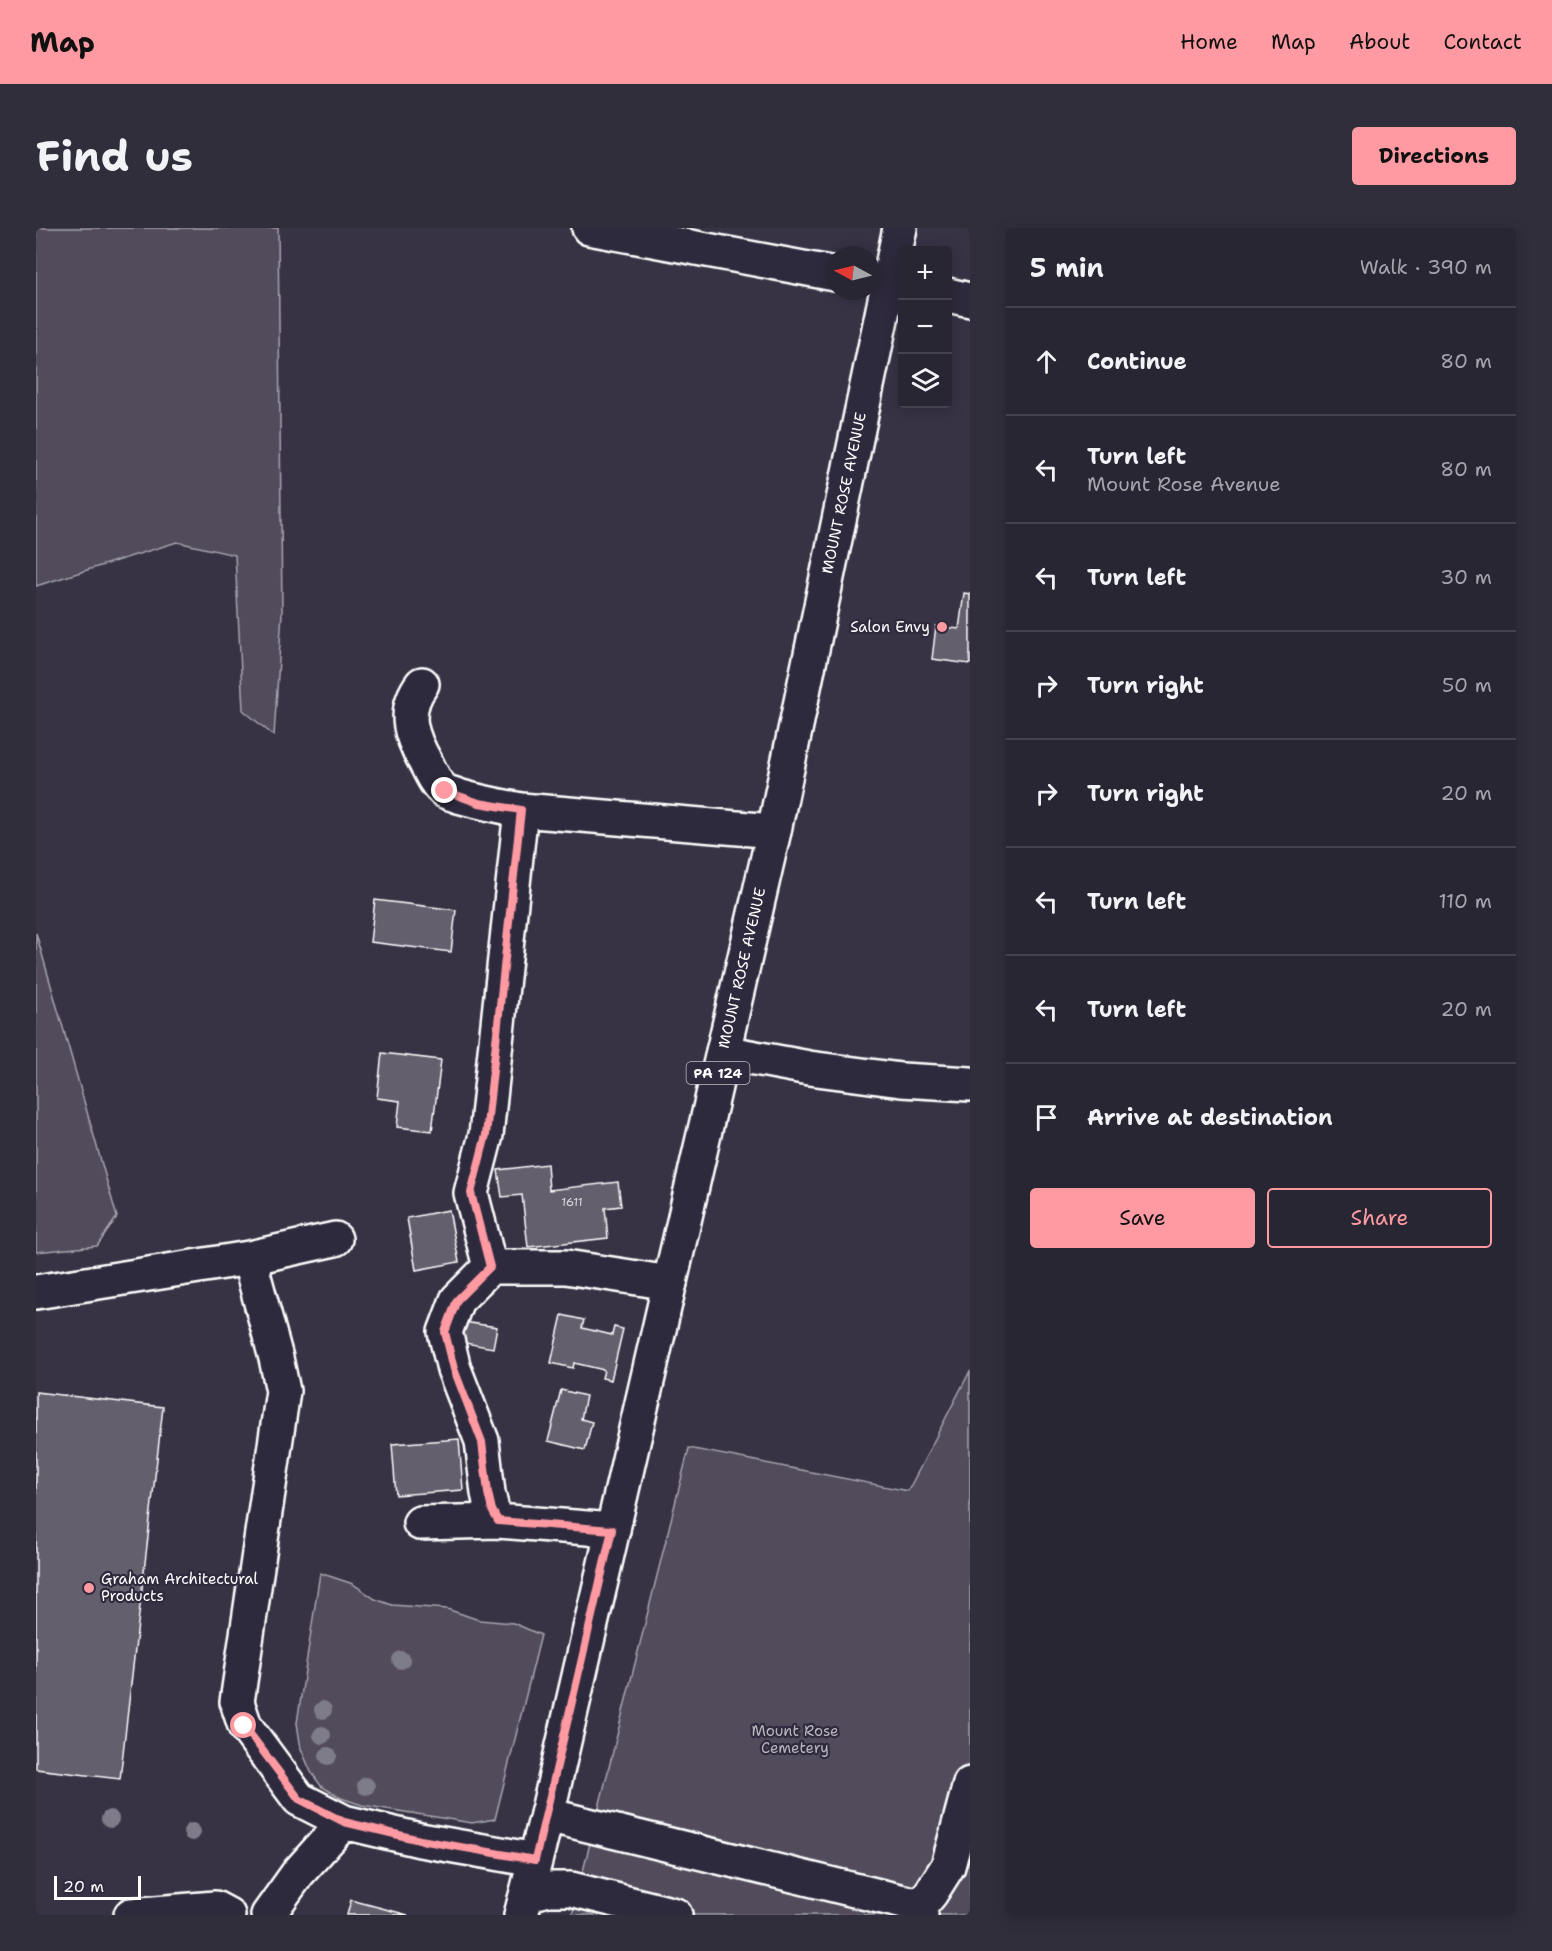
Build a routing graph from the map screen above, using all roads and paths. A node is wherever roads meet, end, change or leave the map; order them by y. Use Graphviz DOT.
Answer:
graph roads {
  1 [pos="588,228"];
  2 [pos="900,228"];
  3 [pos="826,272"];
  4 [pos="888,284"];
  5 [pos="952,296"];
  6 [pos="970,300"];
  7 [pos="422,684"];
  8 [pos="521,810"];
  9 [pos="774,831"];
  10 [pos="723,1052"];
  11 [pos="970,1084"];
  12 [pos="335,1239"];
  13 [pos="249,1258"];
  14 [pos="490,1267"];
  15 [pos="670,1283"];
  16 [pos="36,1292"];
  17 [pos="498,1521"];
  18 [pos="420,1523"];
  19 [pos="612,1530"];
  20 [pos="970,1784"];
  21 [pos="547,1815"];
  22 [pos="344,1822"];
  23 [pos="535,1860"];
  24 [pos="523,1907"];
  25 [pos="921,1910"];
  26 [pos="131,1915"];
  27 [pos="228,1915"];
  28 [pos="268,1915"];
  29 [pos="675,1915"];
  1 -- 3 [label="main road"];
  2 -- 4 [label="main road, MOUNT ROSE AVENUE / PA 124"];
  4 -- 9 [label="main road, MOUNT ROSE AVENUE / PA 124"];
  5 -- 6 [label="main road"];
  7 -- 8 [label="main road"];
  8 -- 9 [label="main road"];
  8 -- 14 [label="main road"];
  9 -- 10 [label="main road, MOUNT ROSE AVENUE / PA 124"];
  10 -- 11 [label="main road"];
  10 -- 15 [label="main road, MOUNT ROSE AVENUE / PA 124"];
  12 -- 13 [label="main road"];
  13 -- 16 [label="main road"];
  13 -- 22 [label="main road"];
  14 -- 15 [label="main road"];
  14 -- 17 [label="main road"];
  15 -- 19 [label="main road, MOUNT ROSE AVENUE / PA 124"];
  17 -- 18 [label="main road"];
  17 -- 19 [label="main road"];
  19 -- 21 [label="main road, MOUNT ROSE AVENUE / PA 124"];
  20 -- 25 [label="main road"];
  21 -- 23 [label="main road, MOUNT ROSE AVENUE / PA 124"];
  21 -- 25 [label="main road"];
  22 -- 23 [label="main road"];
  22 -- 28 [label="main road"];
  23 -- 24 [label="main road, MOUNT ROSE AVENUE / PA 124"];
  24 -- 29 [label="main road"];
  26 -- 27 [label="main road"];
}
